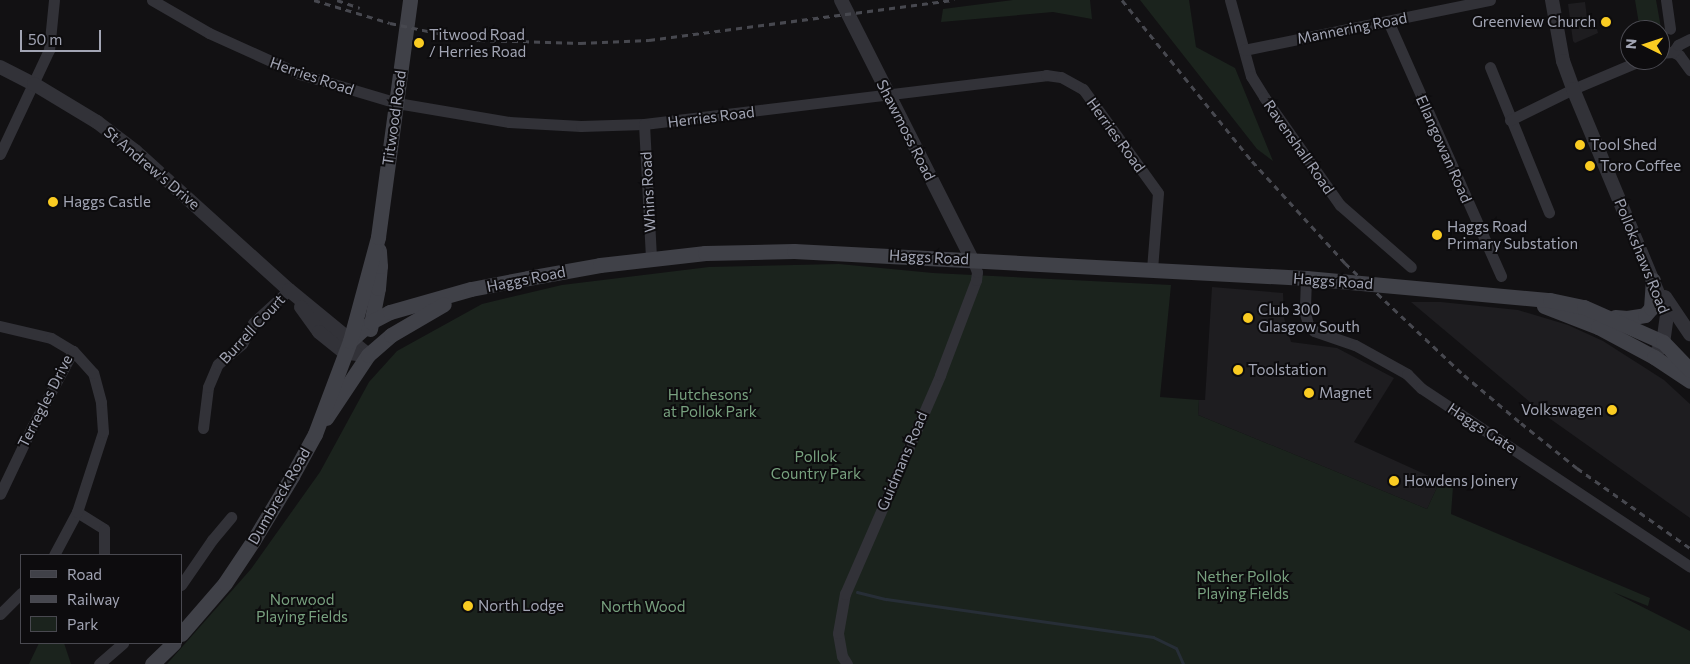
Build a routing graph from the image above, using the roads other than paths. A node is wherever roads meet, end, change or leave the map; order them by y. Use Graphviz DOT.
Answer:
graph roads {
  1 [pos="54,0"];
  2 [pos="152,0"];
  3 [pos="410,0"];
  4 [pos="841,0"];
  5 [pos="1230,0"];
  6 [pos="1490,0"];
  7 [pos="1552,0"];
  8 [pos="1666,0"];
  9 [pos="1669,20"];
  10 [pos="1388,21"];
  11 [pos="1690,39"];
  12 [pos="1244,50"];
  13 [pos="1670,52"];
  14 [pos="1673,52"];
  15 [pos="0,67"];
  16 [pos="1490,67"];
  17 [pos="1620,70"];
  18 [pos="1690,70"];
  19 [pos="34,84"];
  20 [pos="1573,90"];
  21 [pos="888,93"];
  22 [pos="397,102"];
  23 [pos="1510,120"];
  24 [pos="644,124"];
  25 [pos="0,154"];
  26 [pos="1549,212"];
  27 [pos="378,237"];
  28 [pos="651,259"];
  29 [pos="972,259"];
  30 [pos="1411,267"];
  31 [pos="1152,270"];
  32 [pos="1501,276"];
  33 [pos="1306,278"];
  34 [pos="1653,280"];
  35 [pos="289,290"];
  36 [pos="471,290"];
  37 [pos="1522,297"];
  38 [pos="1609,316"];
  39 [pos="371,322"];
  40 [pos="0,326"];
  41 [pos="1690,334"];
  42 [pos="1663,342"];
  43 [pos="347,347"];
  44 [pos="73,351"];
  45 [pos="368,355"];
  46 [pos="1654,357"];
  47 [pos="1690,370"];
  48 [pos="1690,381"];
  49 [pos="203,428"];
  50 [pos="315,434"];
  51 [pos="0,494"];
  52 [pos="77,512"];
  53 [pos="231,517"];
  54 [pos="55,554"];
  55 [pos="104,554"];
  56 [pos="1690,567"];
  57 [pos="182,584"];
  58 [pos="20,594"];
  59 [pos="0,614"];
  60 [pos="182,633"];
  61 [pos="122,644"];
  62 [pos="173,644"];
  63 [pos="100,664"];
  64 [pos="152,664"];
  65 [pos="847,664"];
  1 -- 19 [label="street"];
  2 -- 22 [label="street, Herries Road"];
  3 -- 22 [label="main road, Titwood Road"];
  4 -- 21 [label="street, Shawmoss Road"];
  5 -- 12 [label="street, Ravenshall Road"];
  6 -- 10 [label="street, Mannering Road"];
  7 -- 20 [label="street, Pollokshaws Road"];
  8 -- 9 [label="street"];
  10 -- 12 [label="street, Mannering Road"];
  10 -- 32 [label="street, Ellangowan Road"];
  11 -- 14 [label="street"];
  12 -- 30 [label="street, Ravenshall Road"];
  13 -- 14 [label="street"];
  14 -- 18 [label="street"];
  15 -- 19 [label="street, St Andrew's Drive"];
  16 -- 23 [label="street"];
  17 -- 20 [label="street"];
  19 -- 25 [label="street"];
  19 -- 35 [label="street, St Andrew's Drive"];
  20 -- 23 [label="street"];
  20 -- 34 [label="street, Pollokshaws Road"];
  21 -- 24 [label="street, Herries Road"];
  21 -- 29 [label="street, Shawmoss Road"];
  21 -- 31 [label="street, Herries Road"];
  22 -- 24 [label="street, Herries Road"];
  22 -- 27 [label="main road, Titwood Road"];
  23 -- 26 [label="street"];
  24 -- 28 [label="street, Whins Road"];
  27 -- 39 [label="main road, Titwood Road"];
  27 -- 43 [label="main road, Titwood Road"];
  28 -- 29 [label="main road, Haggs Road"];
  28 -- 36 [label="main road, Haggs Road"];
  29 -- 31 [label="main road, Haggs Road"];
  29 -- 65 [label="street, Guidmans Road"];
  31 -- 33 [label="main road, Haggs Road"];
  33 -- 37 [label="main road, Haggs Road"];
  33 -- 56 [label="street, Haggs Gate"];
  34 -- 38 [label="main road"];
  34 -- 41 [label="street"];
  34 -- 42 [label="street, Pollokshaws Road"];
  35 -- 43 [label="street, St Andrew's Drive"];
  35 -- 49 [label="street, Burrell Court"];
  36 -- 39 [label="main road, Haggs Road"];
  36 -- 45 [label="main road"];
  37 -- 38 [label="main road, Haggs Road"];
  37 -- 46 [label="main road, Haggs Road"];
  38 -- 42 [label="main road, Haggs Road"];
  39 -- 43 [label="main road, Haggs Road"];
  39 -- 45 [label="main road, Titwood Road"];
  40 -- 44 [label="street, Terregles Drive"];
  42 -- 46 [label="street, Pollokshaws Road"];
  42 -- 47 [label="main road, Haggs Road"];
  43 -- 45 [label="street, St Andrew's Drive"];
  43 -- 50 [label="main road, Dumbreck Road"];
  44 -- 51 [label="street, Terregles Drive"];
  44 -- 52 [label="street"];
  45 -- 50 [label="main road"];
  46 -- 48 [label="main road"];
  50 -- 60 [label="main road, Dumbreck Road"];
  52 -- 54 [label="street"];
  52 -- 55 [label="street"];
  53 -- 57 [label="street"];
  58 -- 59 [label="street"];
  61 -- 63 [label="street"];
  62 -- 64 [label="main road"];
}
